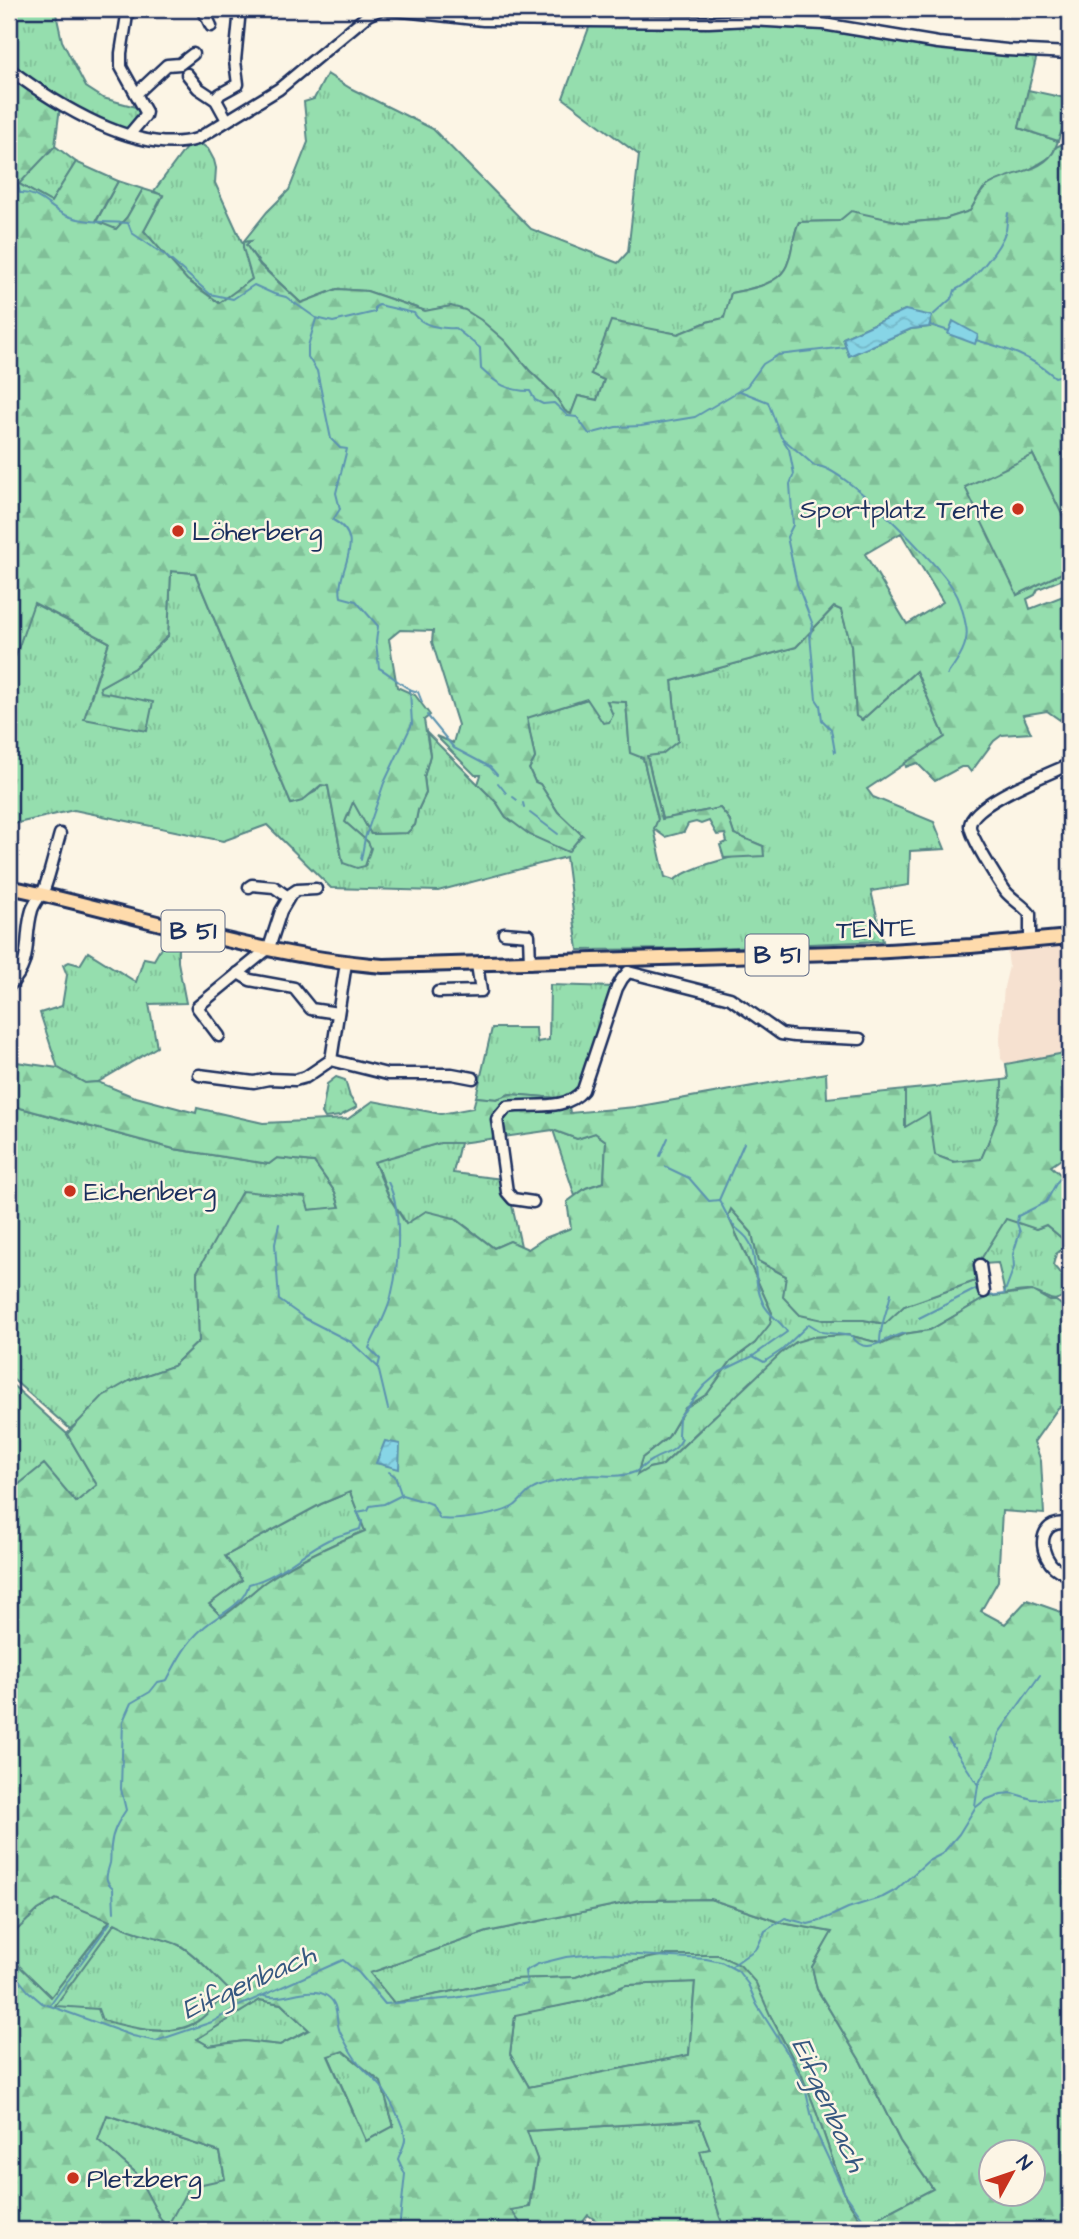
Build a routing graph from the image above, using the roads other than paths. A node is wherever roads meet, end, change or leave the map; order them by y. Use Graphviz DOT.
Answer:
graph roads {
  1 [pos="128,9"];
  2 [pos="203,9"];
  3 [pos="240,9"];
  4 [pos="383,9"];
  5 [pos="211,26"];
  6 [pos="1069,53"];
  7 [pos="193,54"];
  8 [pos="9,69"];
  9 [pos="187,74"];
  10 [pos="136,94"];
  11 [pos="216,100"];
  12 [pos="227,120"];
  13 [pos="130,135"];
  14 [pos="1070,764"];
  15 [pos="60,834"];
  16 [pos="9,887"];
  17 [pos="249,887"];
  18 [pos="316,889"];
  19 [pos="41,894"];
  20 [pos="288,897"];
  21 [pos="504,933"];
  22 [pos="1070,937"];
  23 [pos="1030,941"];
  24 [pos="270,948"];
  25 [pos="530,962"];
  26 [pos="346,963"];
  27 [pos="477,964"];
  28 [pos="628,966"];
  29 [pos="238,973"];
  30 [pos="9,986"];
  31 [pos="438,992"];
  32 [pos="338,1013"];
  33 [pos="219,1036"];
  34 [pos="860,1038"];
  35 [pos="331,1060"];
  36 [pos="199,1075"];
  37 [pos="473,1078"];
  38 [pos="533,1202"];
  39 [pos="980,1265"];
  40 [pos="984,1292"];
  41 [pos="1070,1524"];
  42 [pos="1070,1576"];
  1 -- 10 [label="street"];
  2 -- 5 [label="street"];
  3 -- 11 [label="street"];
  4 -- 6 [label="street"];
  4 -- 12 [label="street"];
  7 -- 10 [label="street"];
  8 -- 13 [label="street"];
  9 -- 11 [label="street"];
  10 -- 13 [label="street"];
  11 -- 12 [label="street"];
  12 -- 13 [label="street"];
  14 -- 23 [label="street"];
  15 -- 19 [label="street"];
  16 -- 19 [label="main road, B 51"];
  17 -- 20 [label="street"];
  18 -- 20 [label="street"];
  19 -- 24 [label="main road, B 51"];
  19 -- 30 [label="street"];
  20 -- 24 [label="street"];
  21 -- 25 [label="street"];
  22 -- 23 [label="main road, TENTE / B 51"];
  23 -- 28 [label="main road, TENTE / B 51"];
  24 -- 26 [label="main road, B 51"];
  24 -- 29 [label="street"];
  25 -- 27 [label="main road, B 51"];
  25 -- 28 [label="main road, B 51"];
  26 -- 27 [label="main road, B 51"];
  26 -- 32 [label="street"];
  27 -- 31 [label="street"];
  28 -- 34 [label="street"];
  28 -- 38 [label="street"];
  29 -- 32 [label="street"];
  29 -- 33 [label="street"];
  32 -- 35 [label="street"];
  35 -- 36 [label="street"];
  35 -- 37 [label="street"];
  39 -- 40 [label="street"];
  41 -- 42 [label="street"];
}
